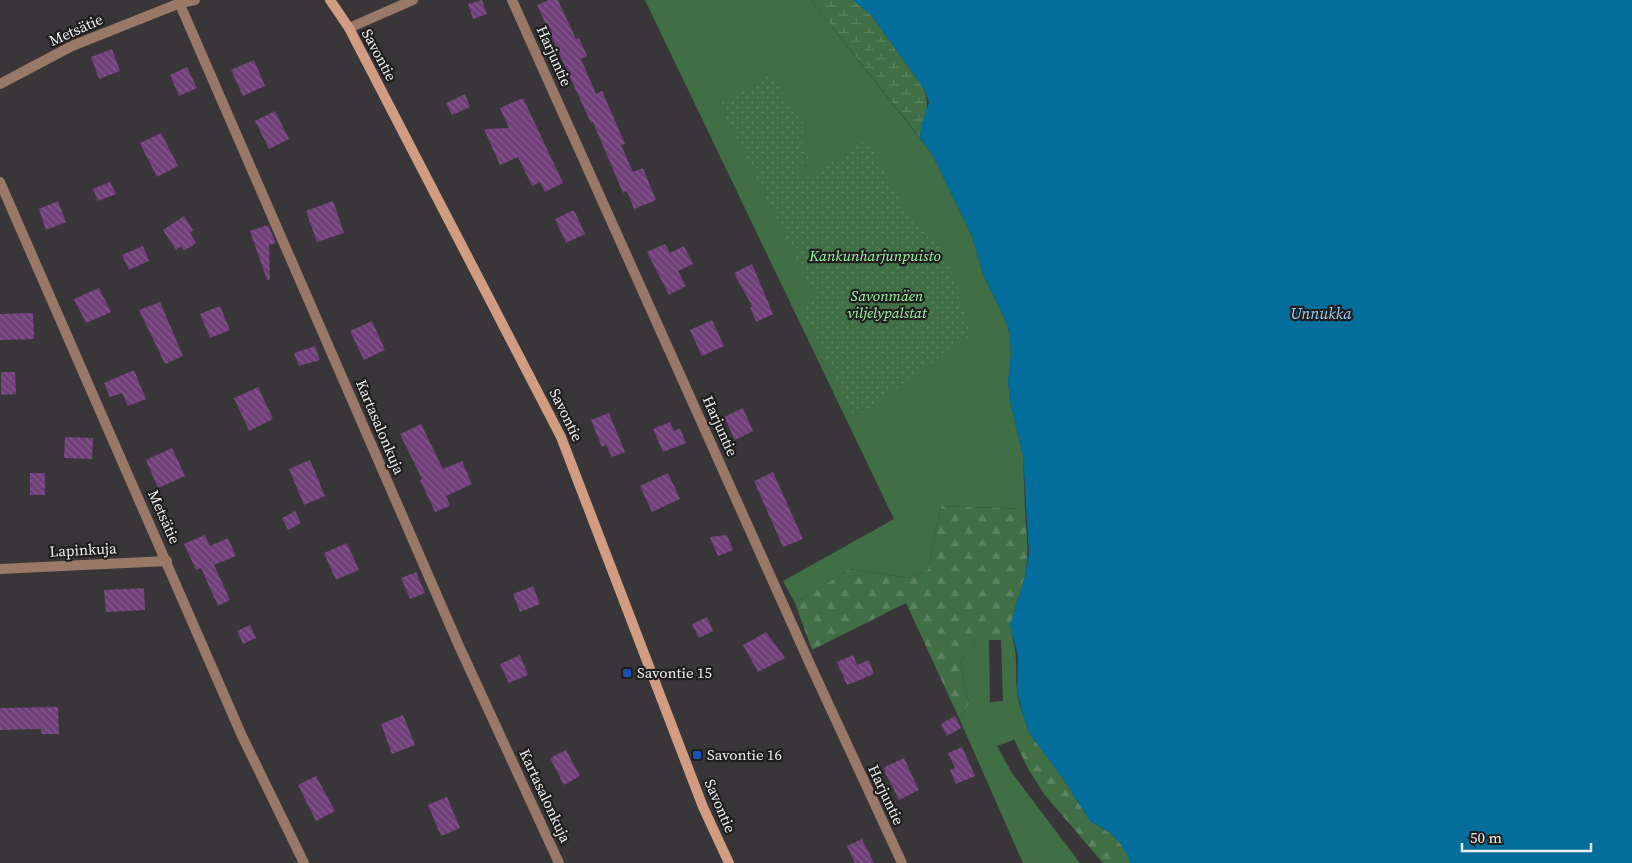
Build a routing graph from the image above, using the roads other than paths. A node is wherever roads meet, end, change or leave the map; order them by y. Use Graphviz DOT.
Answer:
graph roads {
  1 [pos="195,0"];
  2 [pos="330,0"];
  3 [pos="413,0"];
  4 [pos="512,0"];
  5 [pos="179,1"];
  6 [pos="349,28"];
  7 [pos="0,84"];
  8 [pos="0,182"];
  9 [pos="167,561"];
  10 [pos="0,569"];
  11 [pos="304,863"];
  12 [pos="559,863"];
  13 [pos="729,863"];
  14 [pos="902,863"];
  1 -- 5 [label="street, Metsätie"];
  2 -- 6 [label="street, Savontie"];
  3 -- 6 [label="street"];
  4 -- 14 [label="street, Harjuntie"];
  5 -- 7 [label="street, Metsätie"];
  5 -- 12 [label="street, Kartasalonkuja"];
  6 -- 13 [label="street, Savontie"];
  8 -- 9 [label="street, Metsätie"];
  9 -- 10 [label="street, Lapinkuja"];
  9 -- 11 [label="street, Metsätie"];
}
